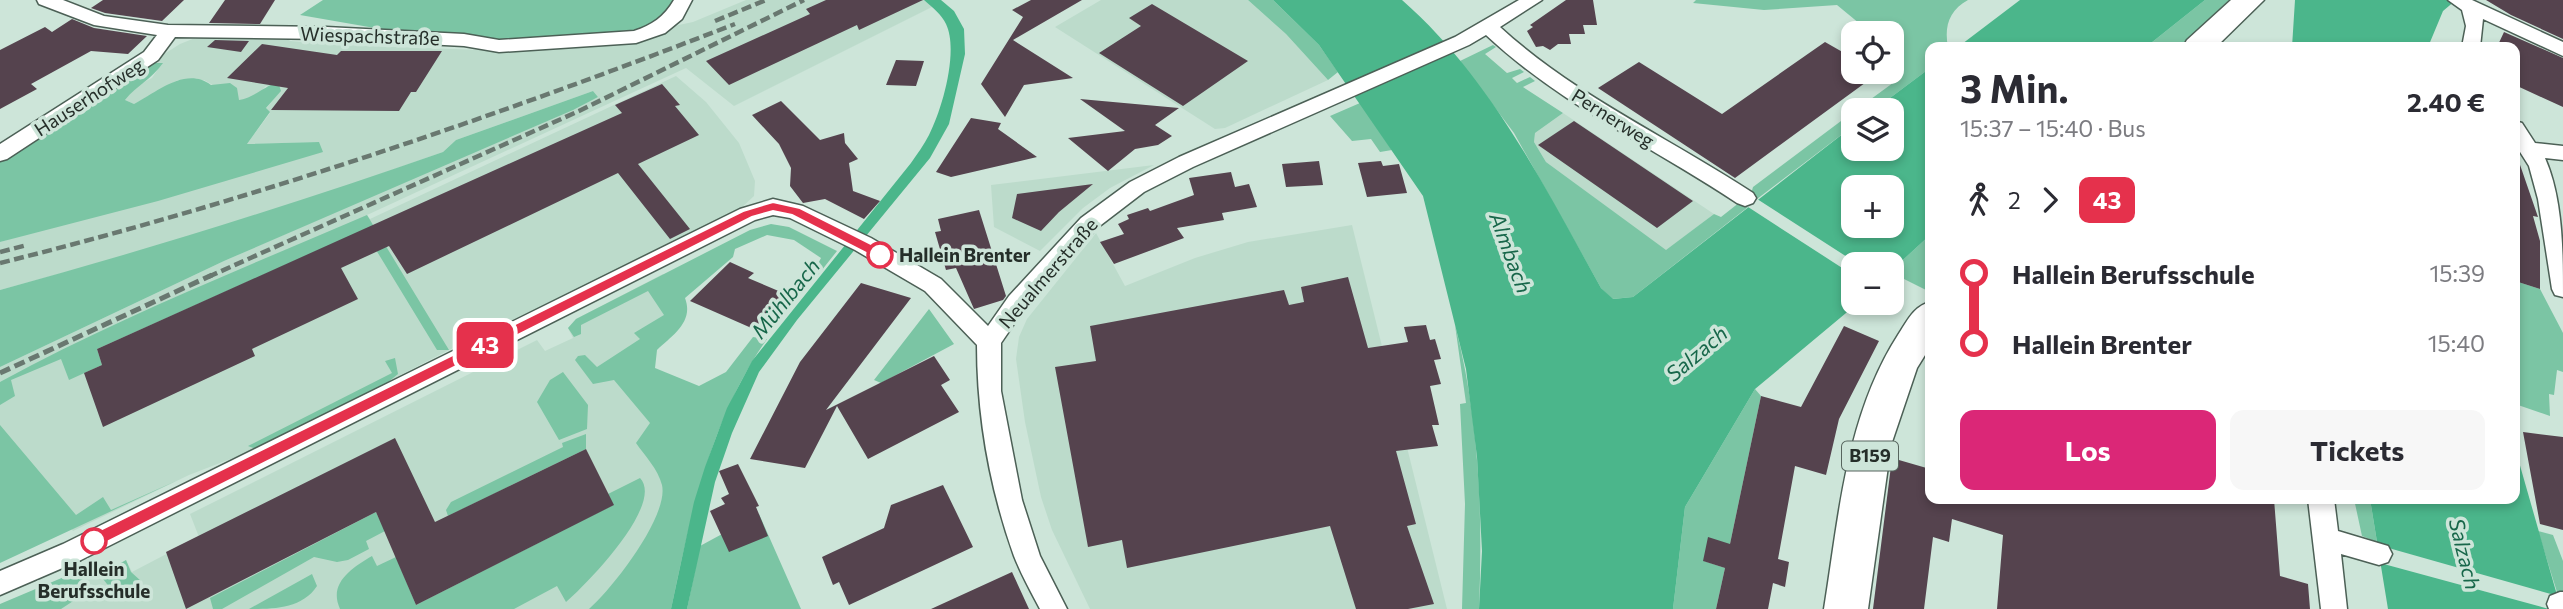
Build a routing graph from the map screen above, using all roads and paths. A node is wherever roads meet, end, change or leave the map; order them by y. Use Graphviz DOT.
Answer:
graph roads {
  1 [pos="46,0"];
  2 [pos="683,0"];
  3 [pos="1534,0"];
  4 [pos="2249,0"];
  5 [pos="2465,2"];
  6 [pos="168,30"];
  7 [pos="2563,30"];
  8 [pos="1475,34"];
  9 [pos="2539,39"];
  10 [pos="2203,42"];
  11 [pos="2472,42"];
  12 [pos="2563,50"];
  13 [pos="2520,135"];
  14 [pos="2531,150"];
  15 [pos="2563,153"];
  16 [pos="0,154"];
  17 [pos="1745,198"];
  18 [pos="2556,201"];
  19 [pos="2560,243"];
  20 [pos="2563,289"];
  21 [pos="1925,324"];
  22 [pos="989,342"];
  23 [pos="2322,504"];
  24 [pos="2326,539"];
  25 [pos="2379,554"];
  26 [pos="0,583"];
  27 [pos="1054,609"];
  28 [pos="1846,609"];
  29 [pos="2334,609"];
  1 -- 6 [label="street, Wiespachstraße"];
  2 -- 6 [label="street, Wiespachstraße"];
  3 -- 8 [label="street, Neualmerstraße"];
  4 -- 10 [label="main road"];
  5 -- 9 [label="street"];
  5 -- 11 [label="street"];
  6 -- 16 [label="street, Hauserhofweg"];
  7 -- 9 [label="street"];
  8 -- 17 [label="street, Pernerweg"];
  8 -- 22 [label="street, Neualmerstraße"];
  9 -- 12 [label="street"];
  13 -- 14 [label="street"];
  14 -- 15 [label="street"];
  14 -- 18 [label="street"];
  18 -- 19 [label="street"];
  19 -- 20 [label="street"];
  21 -- 28 [label="main road, B159"];
  22 -- 26 [label="street"];
  22 -- 27 [label="street, Neualmerstraße"];
  23 -- 24 [label="street"];
  24 -- 25 [label="street"];
  24 -- 29 [label="street"];
}
